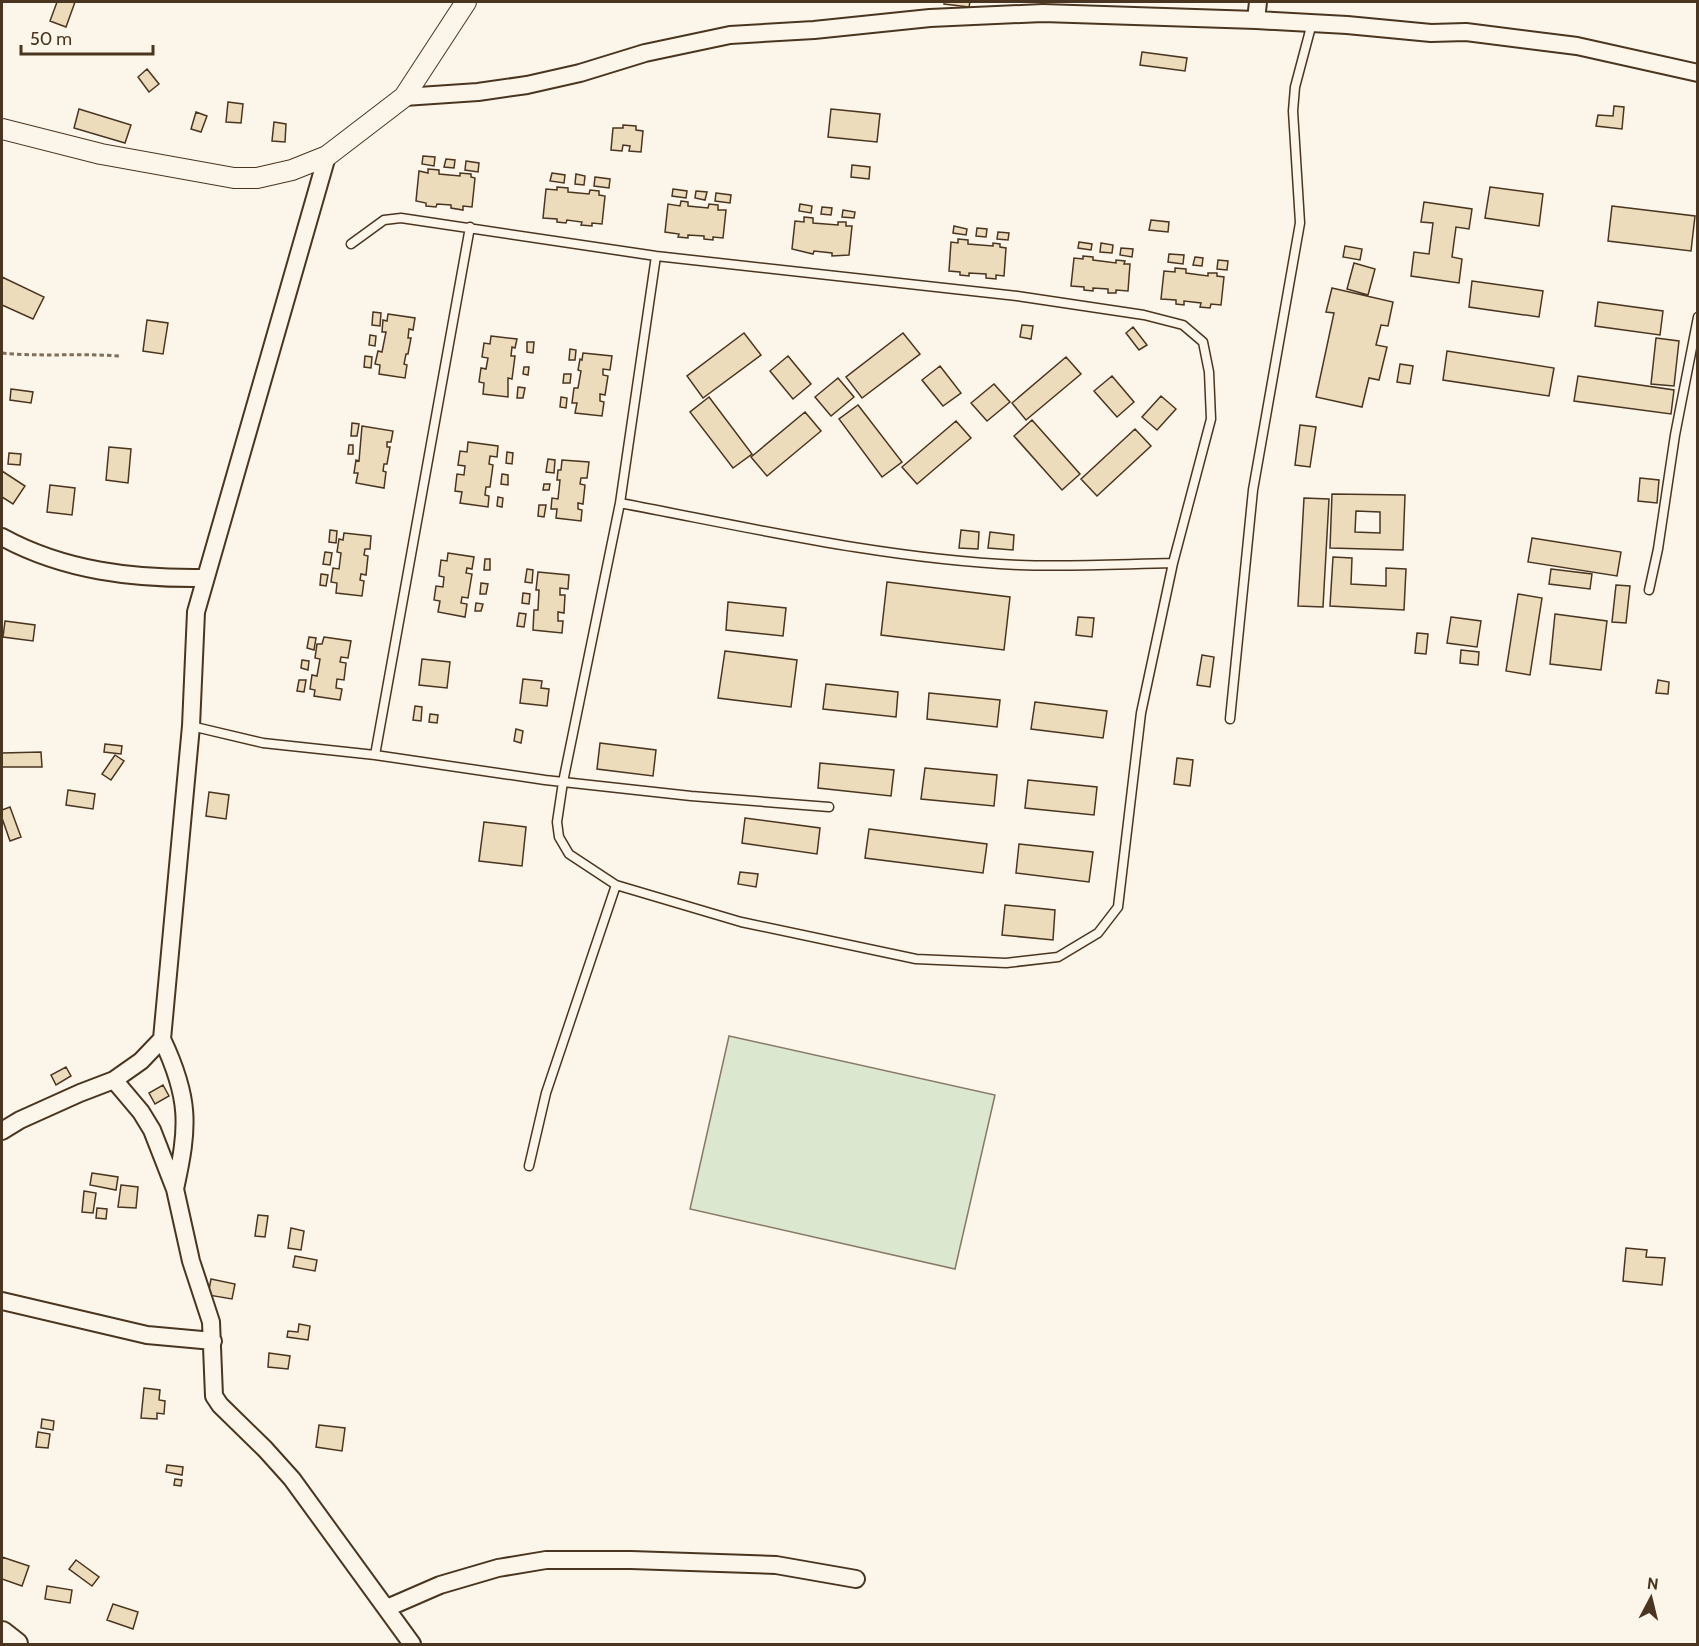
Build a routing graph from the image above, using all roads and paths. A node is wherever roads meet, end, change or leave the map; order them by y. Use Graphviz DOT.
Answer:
graph roads {
  1 [pos="466,2"];
  2 [pos="1258,2"];
  3 [pos="1256,20"];
  4 [pos="1312,23"];
  5 [pos="1698,73"];
  6 [pos="404,97"];
  7 [pos="2,129"];
  8 [pos="327,156"];
  9 [pos="470,227"];
  10 [pos="351,244"];
  11 [pos="656,256"];
  12 [pos="1698,317"];
  13 [pos="2,353"];
  14 [pos="119,356"];
  15 [pos="620,503"];
  16 [pos="2,537"];
  17 [pos="1173,563"];
  18 [pos="204,578"];
  19 [pos="1649,590"];
  20 [pos="1230,719"];
  21 [pos="191,726"];
  22 [pos="375,755"];
  23 [pos="563,782"];
  24 [pos="830,807"];
  25 [pos="616,885"];
  26 [pos="162,1039"];
  27 [pos="114,1080"];
  28 [pos="2,1131"];
  29 [pos="530,1166"];
  30 [pos="175,1189"];
  31 [pos="2,1301"];
  32 [pos="213,1341"];
  33 [pos="856,1579"];
  34 [pos="387,1608"];
  35 [pos="2,1633"];
  36 [pos="16,1644"];
  37 [pos="412,1644"];
  1 -- 6 [label="street"];
  2 -- 3 [label="street"];
  3 -- 4 [label="street"];
  3 -- 6 [label="street"];
  4 -- 5 [label="street"];
  4 -- 20 [label="lane"];
  6 -- 8 [label="street"];
  7 -- 8 [label="street"];
  8 -- 18 [label="street"];
  9 -- 10 [label="lane"];
  9 -- 11 [label="lane"];
  9 -- 22 [label="lane"];
  11 -- 15 [label="lane"];
  11 -- 17 [label="lane"];
  12 -- 19 [label="lane"];
  13 -- 14 [label="path"];
  15 -- 17 [label="lane"];
  15 -- 23 [label="lane"];
  16 -- 18 [label="street"];
  17 -- 25 [label="lane"];
  18 -- 21 [label="street"];
  21 -- 22 [label="lane"];
  21 -- 26 [label="street"];
  22 -- 23 [label="lane"];
  23 -- 24 [label="lane"];
  23 -- 25 [label="lane"];
  25 -- 29 [label="lane"];
  26 -- 27 [label="street"];
  26 -- 30 [label="street"];
  27 -- 28 [label="street"];
  27 -- 30 [label="street"];
  30 -- 32 [label="street"];
  31 -- 32 [label="street"];
  32 -- 34 [label="street"];
  33 -- 34 [label="street"];
  34 -- 37 [label="street"];
  35 -- 36 [label="main road"];
}
